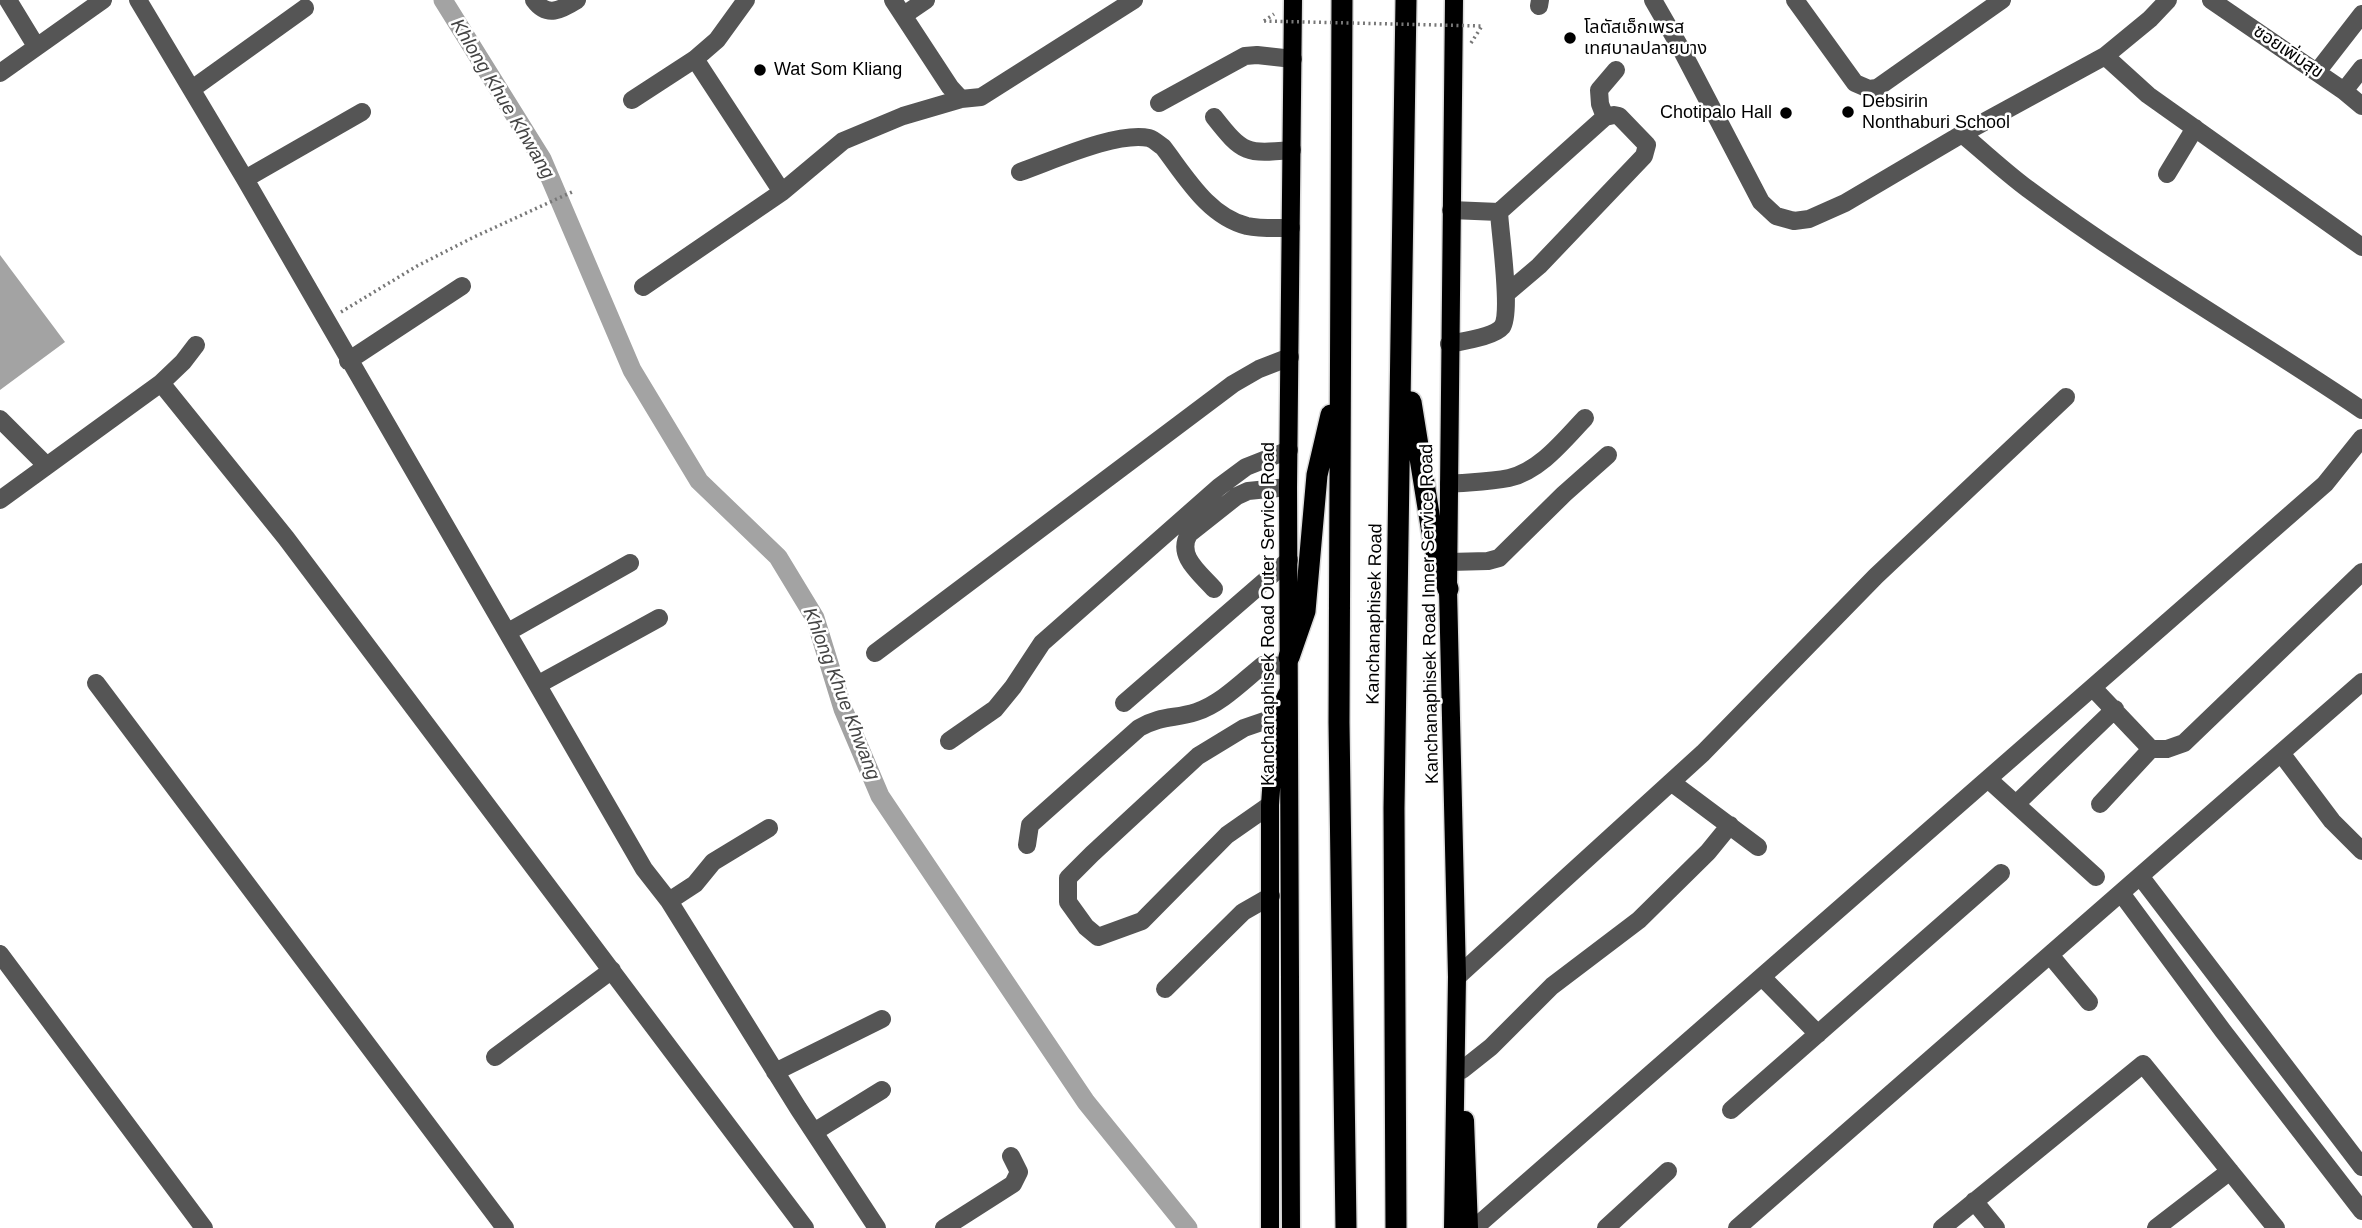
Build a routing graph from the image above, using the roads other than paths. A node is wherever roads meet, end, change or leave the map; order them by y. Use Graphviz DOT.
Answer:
graph roads {
  1 [pos="8,0"];
  2 [pos="103,0"];
  3 [pos="138,0"];
  4 [pos="534,0"];
  5 [pos="577,0"];
  6 [pos="746,0"];
  7 [pos="926,0"];
  8 [pos="1134,0"];
  9 [pos="1293,0"];
  10 [pos="1342,0"];
  11 [pos="1406,0"];
  12 [pos="1454,0"];
  13 [pos="1653,0"];
  14 [pos="1795,0"];
  15 [pos="2002,0"];
  16 [pos="2168,0"];
  17 [pos="2211,0"];
  18 [pos="305,8"];
  19 [pos="899,8"];
  20 [pos="2362,14"];
  21 [pos="36,46"];
  22 [pos="2105,56"];
  23 [pos="695,59"];
  24 [pos="1293,59"];
  25 [pos="2362,68"];
  26 [pos="1616,70"];
  27 [pos="2317,72"];
  28 [pos="0,73"];
  29 [pos="192,89"];
  30 [pos="2344,90"];
  31 [pos="961,99"];
  32 [pos="632,100"];
  33 [pos="1158,103"];
  34 [pos="2362,106"];
  35 [pos="362,112"];
  36 [pos="1214,117"];
  37 [pos="1605,117"];
  38 [pos="2195,128"];
  39 [pos="1962,134"];
  40 [pos="1292,150"];
  41 [pos="1020,173"];
  42 [pos="2167,174"];
  43 [pos="245,179"];
  44 [pos="782,192"];
  45 [pos="1451,211"];
  46 [pos="1499,212"];
  47 [pos="1292,228"];
  48 [pos="2362,247"];
  49 [pos="462,286"];
  50 [pos="643,287"];
  51 [pos="1506,294"];
  52 [pos="1402,344"];
  53 [pos="1450,344"];
  54 [pos="196,345"];
  55 [pos="1290,357"];
  56 [pos="348,361"];
  57 [pos="161,383"];
  58 [pos="1339,388"];
  59 [pos="2066,397"];
  60 [pos="2362,410"];
  61 [pos="1585,418"];
  62 [pos="0,419"];
  63 [pos="2362,438"];
  64 [pos="1289,450"];
  65 [pos="1608,455"];
  66 [pos="47,466"];
  67 [pos="1449,484"];
  68 [pos="1288,487"];
  69 [pos="0,500"];
  70 [pos="1289,560"];
  71 [pos="1449,562"];
  72 [pos="630,563"];
  73 [pos="2362,572"];
  74 [pos="1214,589"];
  75 [pos="1448,589"];
  76 [pos="660,618"];
  77 [pos="508,632"];
  78 [pos="875,653"];
  79 [pos="1288,661"];
  80 [pos="2362,682"];
  81 [pos="96,683"];
  82 [pos="539,684"];
  83 [pos="2092,688"];
  84 [pos="1290,689"];
  85 [pos="1124,703"];
  86 [pos="2115,709"];
  87 [pos="1276,717"];
  88 [pos="948,741"];
  89 [pos="2151,749"];
  90 [pos="2281,753"];
  91 [pos="1988,779"];
  92 [pos="1671,782"];
  93 [pos="2016,804"];
  94 [pos="2100,804"];
  95 [pos="1270,805"];
  96 [pos="1730,825"];
  97 [pos="769,828"];
  98 [pos="1027,845"];
  99 [pos="1758,847"];
  100 [pos="2362,852"];
  101 [pos="2001,873"];
  102 [pos="2140,876"];
  103 [pos="2096,877"];
  104 [pos="2121,893"];
  105 [pos="1271,896"];
  106 [pos="668,901"];
  107 [pos="0,954"];
  108 [pos="2050,955"];
  109 [pos="612,970"];
  110 [pos="1457,977"];
  111 [pos="1762,977"];
  112 [pos="1165,989"];
  113 [pos="2089,1002"];
  114 [pos="882,1019"];
  115 [pos="1457,1023"];
  116 [pos="1818,1034"];
  117 [pos="495,1057"];
  118 [pos="1462,1070"];
  119 [pos="775,1072"];
  120 [pos="882,1090"];
  121 [pos="1731,1110"];
  122 [pos="814,1132"];
  123 [pos="1012,1156"];
  124 [pos="2362,1167"];
  125 [pos="1668,1171"];
  126 [pos="2230,1171"];
  127 [pos="1974,1200"];
  128 [pos="2362,1211"];
  129 [pos="1463,1227"];
  130 [pos="204,1228"];
  131 [pos="505,1228"];
  132 [pos="804,1228"];
  133 [pos="877,1228"];
  134 [pos="944,1228"];
  135 [pos="1270,1228"];
  136 [pos="1291,1228"];
  137 [pos="1346,1228"];
  138 [pos="1396,1228"];
  139 [pos="1606,1228"];
  140 [pos="1737,1228"];
  141 [pos="1942,1228"];
  142 [pos="1996,1228"];
  143 [pos="2156,1228"];
  144 [pos="2276,1228"];
  1 -- 21 [label="street"];
  2 -- 21 [label="street"];
  3 -- 29 [label="street"];
  4 -- 5 [label="street"];
  6 -- 23 [label="street"];
  7 -- 19 [label="street"];
  8 -- 31 [label="street"];
  9 -- 24 [label="main road, Kanchanaphisek Road Outer Service Road"];
  10 -- 58 [label="highway, Kanchanaphisek Road"];
  11 -- 52 [label="highway, Kanchanaphisek Road"];
  12 -- 45 [label="main road, Kanchanaphisek Road Inner Service Road"];
  13 -- 39 [label="street"];
  14 -- 15 [label="street"];
  16 -- 22 [label="street"];
  17 -- 27 [label="street, ซอยเพิ่มสุข"];
  18 -- 29 [label="street"];
  19 -- 31 [label="street"];
  20 -- 27 [label="street"];
  21 -- 28 [label="street"];
  22 -- 38 [label="street"];
  22 -- 39 [label="street"];
  23 -- 32 [label="street"];
  23 -- 44 [label="street"];
  24 -- 33 [label="street"];
  24 -- 40 [label="main road, Kanchanaphisek Road Outer Service Road"];
  25 -- 30 [label="street"];
  26 -- 37 [label="street"];
  27 -- 30 [label="street, ซอยเพิ่มสุข"];
  29 -- 43 [label="street"];
  30 -- 34 [label="street, ซอยเพิ่มสุข"];
  31 -- 44 [label="street"];
  35 -- 43 [label="street"];
  36 -- 40 [label="street"];
  37 -- 46 [label="street"];
  37 -- 51 [label="street"];
  38 -- 42 [label="street"];
  38 -- 48 [label="street"];
  39 -- 60 [label="street"];
  40 -- 47 [label="main road, Kanchanaphisek Road Outer Service Road"];
  41 -- 47 [label="street"];
  43 -- 56 [label="street"];
  44 -- 50 [label="street"];
  45 -- 46 [label="street"];
  45 -- 53 [label="main road, Kanchanaphisek Road Inner Service Road"];
  46 -- 51 [label="street"];
  47 -- 55 [label="main road, Kanchanaphisek Road Outer Service Road"];
  49 -- 56 [label="street"];
  51 -- 53 [label="street"];
  52 -- 75 [label="highway"];
  52 -- 138 [label="highway, Kanchanaphisek Road"];
  53 -- 67 [label="main road, Kanchanaphisek Road Inner Service Road"];
  54 -- 57 [label="street"];
  55 -- 64 [label="main road, Kanchanaphisek Road Outer Service Road"];
  55 -- 78 [label="street"];
  56 -- 77 [label="street"];
  57 -- 66 [label="street"];
  57 -- 109 [label="street"];
  58 -- 79 [label="highway"];
  58 -- 137 [label="highway, Kanchanaphisek Road"];
  59 -- 92 [label="street"];
  61 -- 67 [label="street"];
  62 -- 66 [label="street"];
  63 -- 83 [label="street"];
  64 -- 68 [label="main road, Kanchanaphisek Road Outer Service Road"];
  64 -- 88 [label="street"];
  65 -- 71 [label="street"];
  66 -- 69 [label="street"];
  67 -- 71 [label="main road, Kanchanaphisek Road Inner Service Road"];
  68 -- 70 [label="main road, Kanchanaphisek Road Outer Service Road"];
  68 -- 74 [label="street"];
  70 -- 79 [label="main road, Kanchanaphisek Road Outer Service Road"];
  70 -- 85 [label="street"];
  71 -- 75 [label="main road, Kanchanaphisek Road Inner Service Road"];
  72 -- 77 [label="street"];
  73 -- 89 [label="street"];
  75 -- 110 [label="main road, Kanchanaphisek Road Inner Service Road"];
  76 -- 82 [label="street"];
  77 -- 82 [label="street"];
  79 -- 84 [label="main road, Kanchanaphisek Road Outer Service Road"];
  79 -- 98 [label="street"];
  80 -- 90 [label="street"];
  81 -- 131 [label="street"];
  82 -- 106 [label="street"];
  83 -- 86 [label="street"];
  83 -- 91 [label="street"];
  84 -- 87 [label="main road"];
  84 -- 136 [label="main road, Kanchanaphisek Road Outer Service Road"];
  86 -- 89 [label="street"];
  86 -- 93 [label="street"];
  87 -- 95 [label="main road"];
  87 -- 95 [label="street"];
  89 -- 94 [label="street"];
  90 -- 100 [label="street"];
  90 -- 102 [label="street"];
  91 -- 93 [label="street"];
  91 -- 111 [label="street"];
  92 -- 96 [label="street"];
  92 -- 110 [label="street"];
  93 -- 103 [label="street"];
  95 -- 105 [label="main road"];
  96 -- 99 [label="street"];
  96 -- 118 [label="street"];
  97 -- 106 [label="street"];
  101 -- 116 [label="street"];
  102 -- 104 [label="street"];
  102 -- 124 [label="street"];
  104 -- 108 [label="street"];
  104 -- 128 [label="street"];
  105 -- 112 [label="street"];
  105 -- 135 [label="main road"];
  106 -- 119 [label="street"];
  107 -- 130 [label="street"];
  108 -- 113 [label="street"];
  108 -- 140 [label="street"];
  109 -- 117 [label="street"];
  109 -- 132 [label="street"];
  110 -- 115 [label="main road, Kanchanaphisek Road Inner Service Road"];
  111 -- 116 [label="street"];
  111 -- 129 [label="street"];
  114 -- 119 [label="street"];
  115 -- 118 [label="main road"];
  115 -- 129 [label="main road, Kanchanaphisek Road Inner Service Road"];
  116 -- 121 [label="street"];
  118 -- 129 [label="main road"];
  119 -- 122 [label="street"];
  120 -- 122 [label="street"];
  122 -- 133 [label="street"];
  123 -- 134 [label="street"];
  125 -- 139 [label="street"];
  126 -- 127 [label="street"];
  126 -- 143 [label="street"];
  126 -- 144 [label="street"];
  127 -- 141 [label="street"];
  127 -- 142 [label="street"];
}
